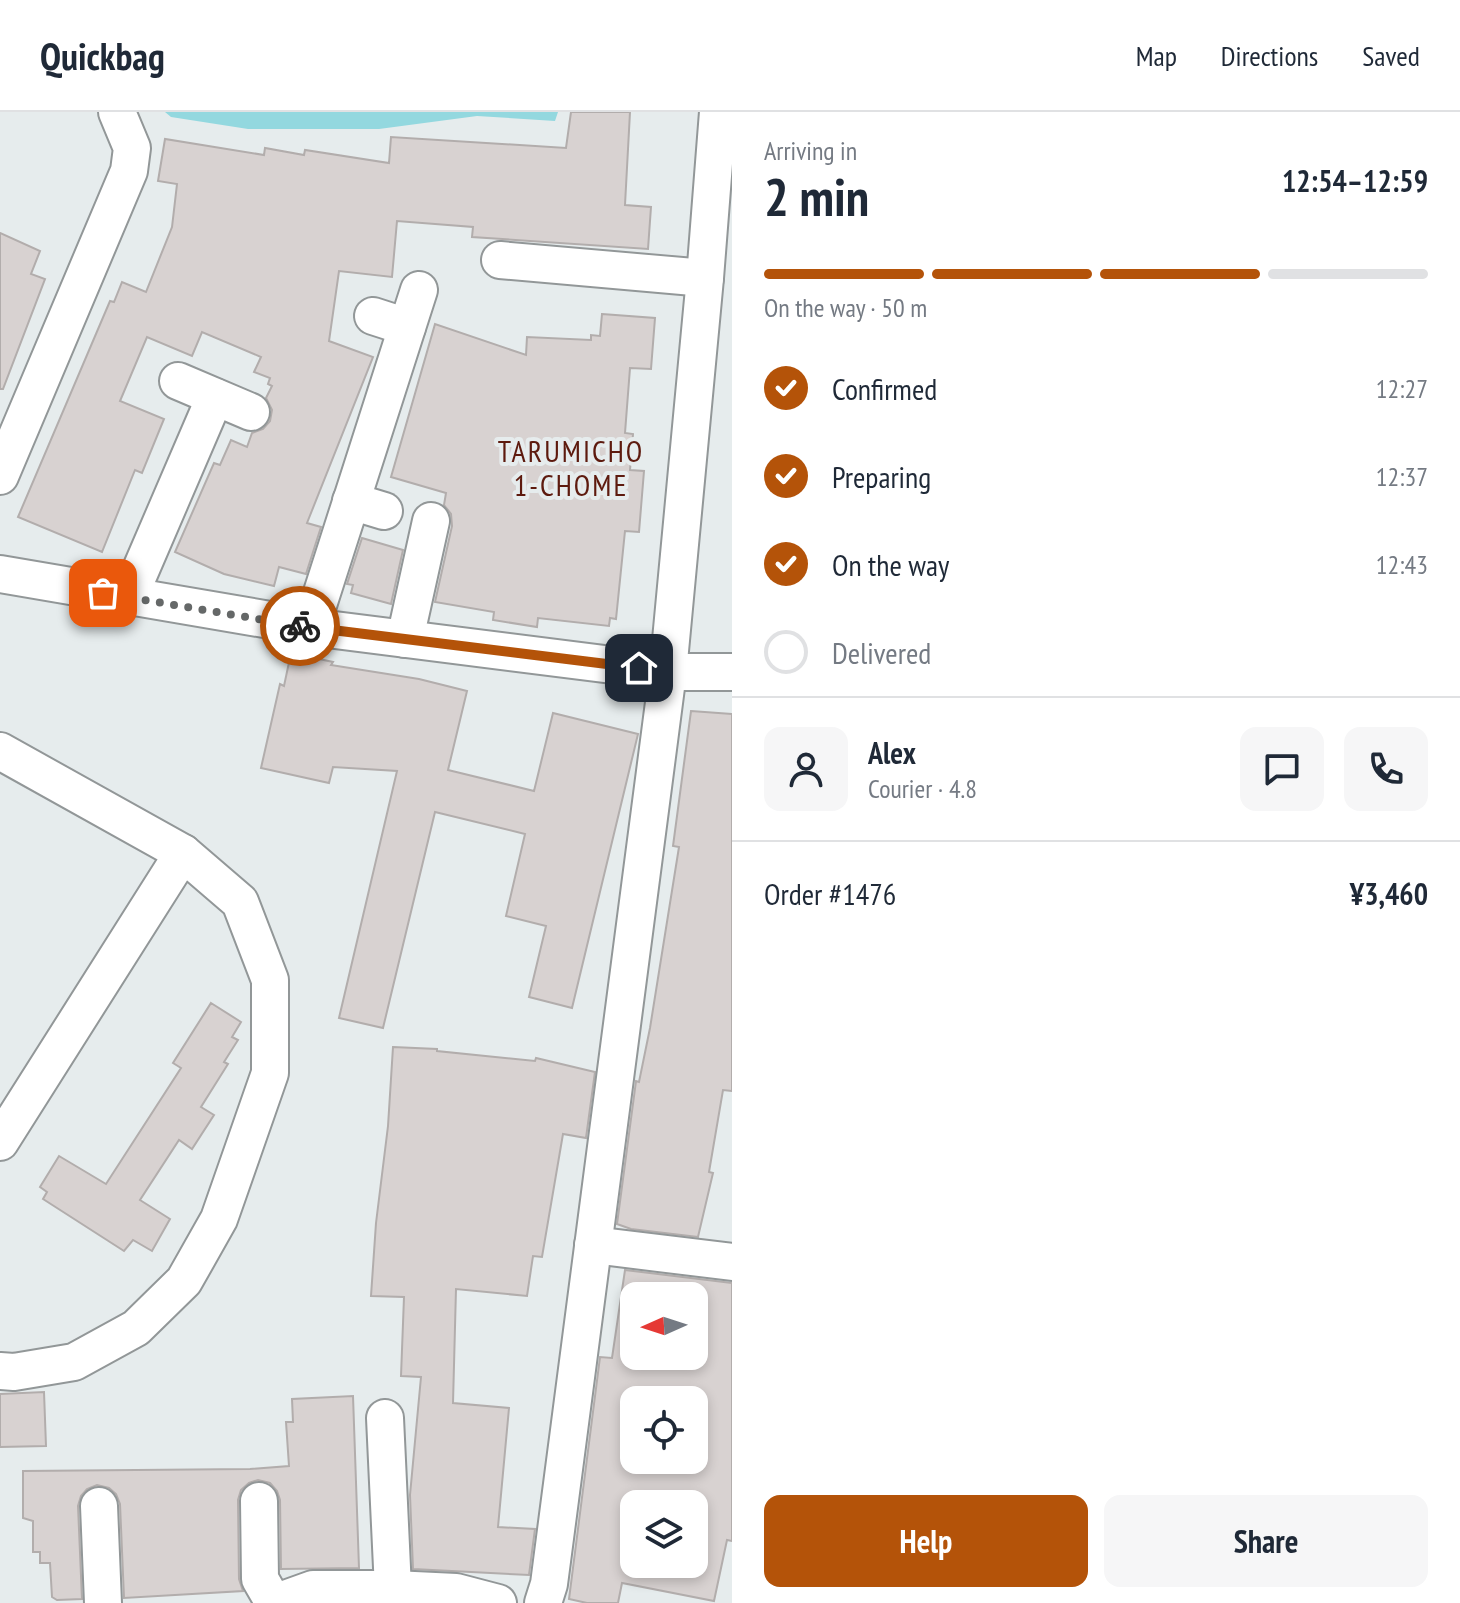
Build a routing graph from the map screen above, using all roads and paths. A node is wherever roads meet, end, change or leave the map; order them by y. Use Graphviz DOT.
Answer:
graph roads {
  1 [pos="117,112"];
  2 [pos="718,112"];
  3 [pos="500,260"];
  4 [pos="705,278"];
  5 [pos="419,290"];
  6 [pos="178,381"];
  7 [pos="215,397"];
  8 [pos="251,412"];
  9 [pos="0,476"];
  10 [pos="431,521"];
  11 [pos="0,574"];
  12 [pos="129,597"];
  13 [pos="311,627"];
  14 [pos="405,639"];
  15 [pos="668,672"];
  16 [pos="732,672"];
  17 [pos="0,751"];
  18 [pos="183,853"];
  19 [pos="0,1142"];
  20 [pos="593,1245"];
  21 [pos="732,1262"];
  22 [pos="0,1371"];
  23 [pos="385,1418"];
  24 [pos="259,1501"];
  25 [pos="99,1506"];
  26 [pos="393,1589"];
  27 [pos="103,1603"];
  28 [pos="274,1603"];
  29 [pos="498,1603"];
  30 [pos="543,1603"];
  1 -- 9 [label="street"];
  2 -- 4 [label="street"];
  3 -- 4 [label="street"];
  4 -- 15 [label="street"];
  5 -- 13 [label="street"];
  6 -- 7 [label="street"];
  7 -- 8 [label="street"];
  7 -- 12 [label="street"];
  10 -- 14 [label="street"];
  11 -- 12 [label="street"];
  12 -- 13 [label="street"];
  13 -- 14 [label="street"];
  14 -- 15 [label="street"];
  15 -- 16 [label="street"];
  15 -- 20 [label="street"];
  17 -- 18 [label="street"];
  18 -- 19 [label="street"];
  18 -- 22 [label="street"];
  20 -- 21 [label="street"];
  20 -- 30 [label="street"];
  23 -- 26 [label="street"];
  24 -- 28 [label="street"];
  25 -- 27 [label="street"];
  26 -- 28 [label="street"];
  26 -- 29 [label="street"];
}
